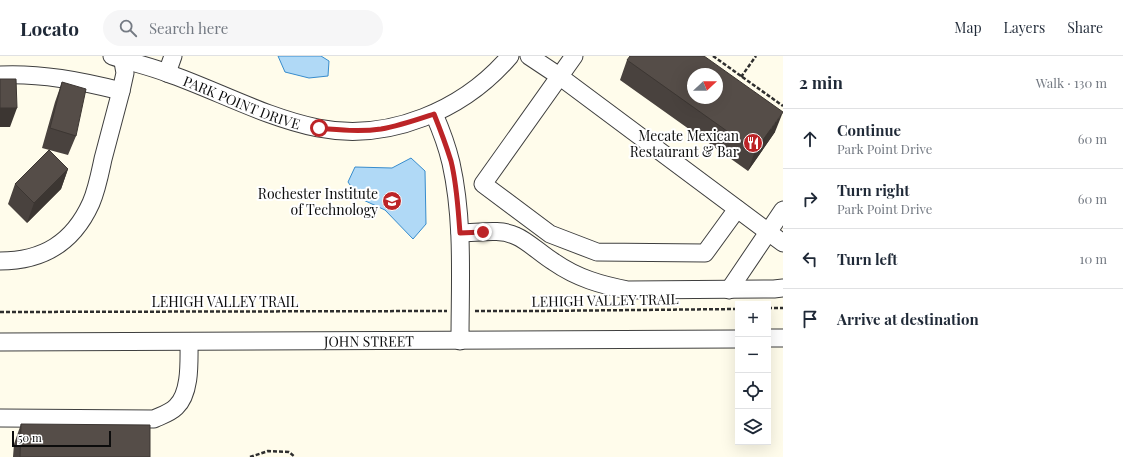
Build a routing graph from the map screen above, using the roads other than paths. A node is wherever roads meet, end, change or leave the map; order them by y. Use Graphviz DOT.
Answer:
graph roads {
  1 [pos="173,56"];
  2 [pos="510,56"];
  3 [pos="529,56"];
  4 [pos="574,56"];
  5 [pos="119,57"];
  6 [pos="167,72"];
  7 [pos="0,75"];
  8 [pos="559,76"];
  9 [pos="121,91"];
  10 [pos="434,114"];
  11 [pos="737,209"];
  12 [pos="783,210"];
  13 [pos="768,232"];
  14 [pos="460,233"];
  15 [pos="783,242"];
  16 [pos="0,261"];
  17 [pos="783,288"];
  18 [pos="729,290"];
  19 [pos="735,338"];
  20 [pos="771,338"];
  21 [pos="783,338"];
  22 [pos="460,341"];
  23 [pos="0,342"];
  24 [pos="189,342"];
  25 [pos="0,418"];
  1 -- 6 [label="street"];
  2 -- 10 [label="street, PARK POINT DRIVE"];
  3 -- 8 [label="street"];
  4 -- 8 [label="street"];
  5 -- 6 [label="street, PARK POINT DRIVE"];
  5 -- 9 [label="street, PARK POINT DRIVE"];
  6 -- 10 [label="street, PARK POINT DRIVE"];
  7 -- 9 [label="street"];
  8 -- 11 [label="street"];
  8 -- 11 [label="street"];
  9 -- 16 [label="street, PARK POINT DRIVE"];
  10 -- 14 [label="street"];
  11 -- 13 [label="street"];
  12 -- 13 [label="street"];
  13 -- 15 [label="street"];
  13 -- 18 [label="street"];
  14 -- 18 [label="street"];
  14 -- 22 [label="street"];
  17 -- 18 [label="street"];
  19 -- 22 [label="street, JOHN STREET"];
  20 -- 21 [label="street"];
  22 -- 24 [label="street, JOHN STREET"];
  23 -- 24 [label="street, JOHN STREET"];
  24 -- 25 [label="street"];
}
